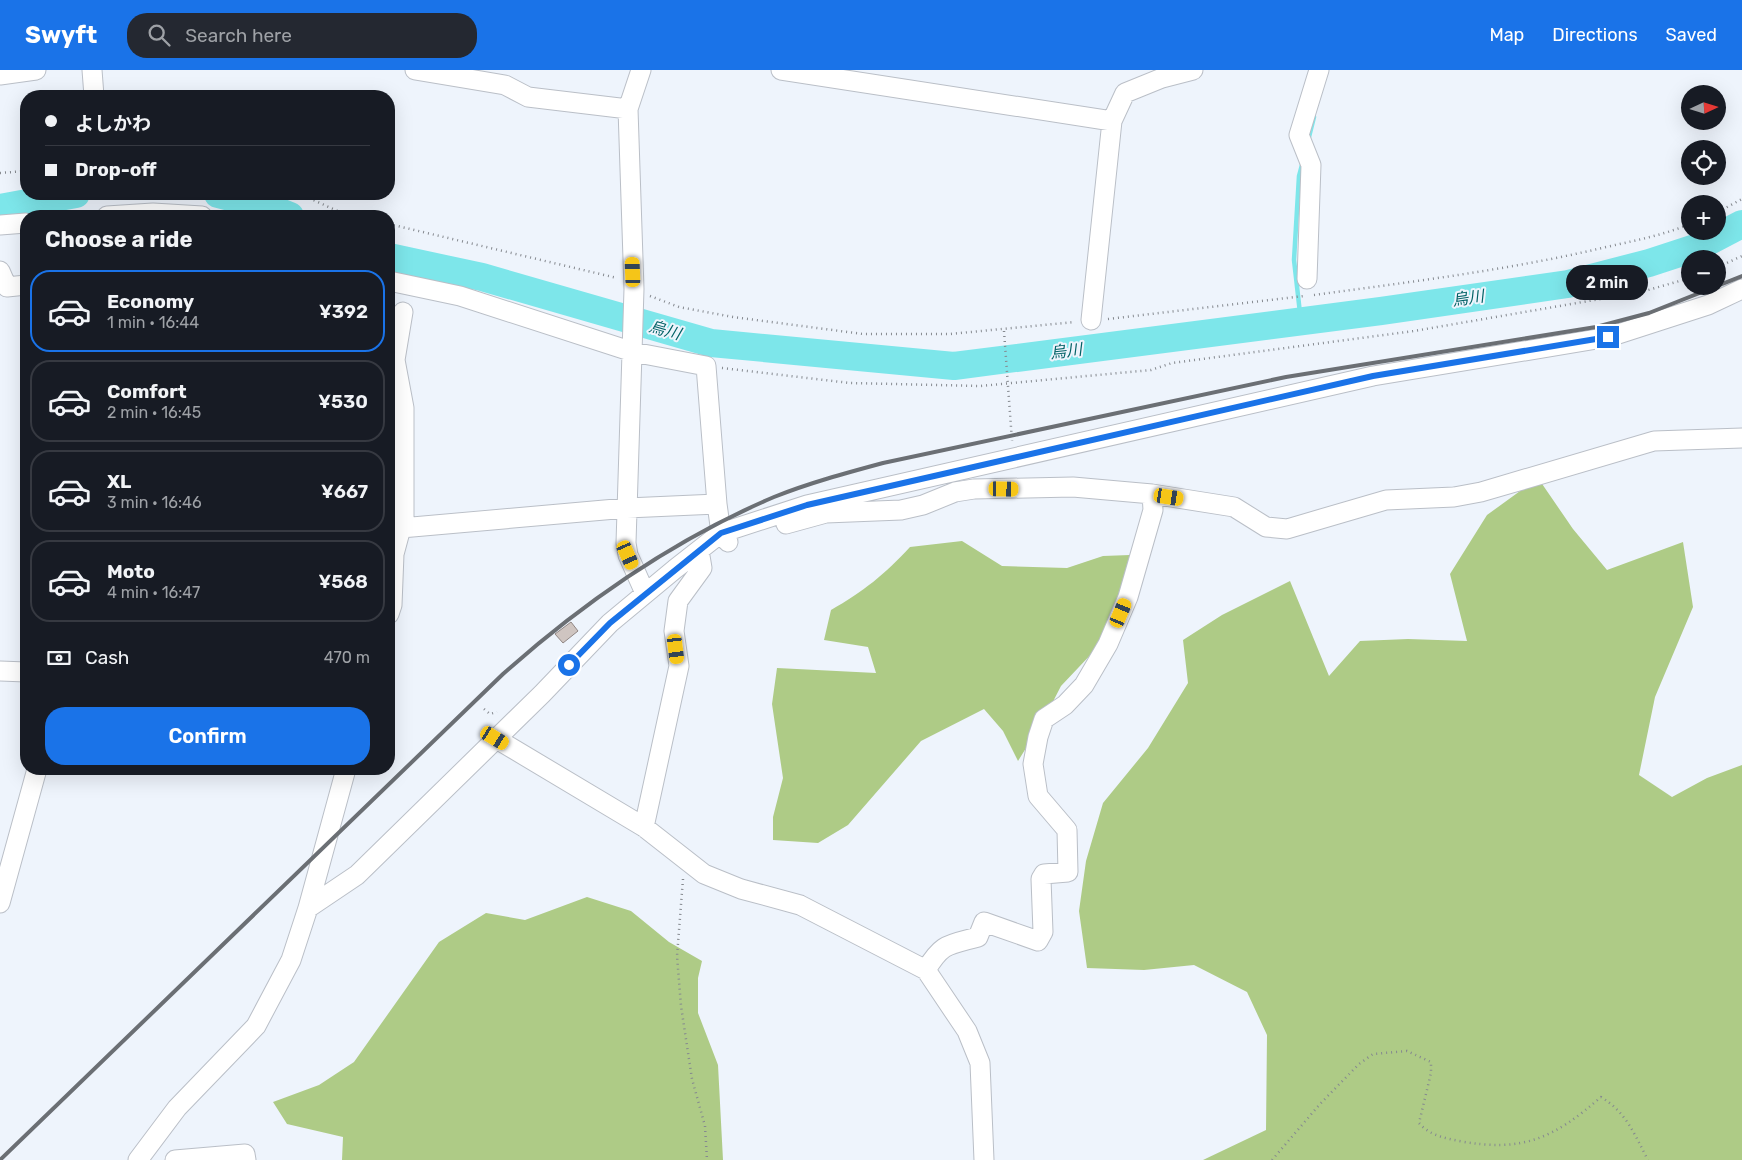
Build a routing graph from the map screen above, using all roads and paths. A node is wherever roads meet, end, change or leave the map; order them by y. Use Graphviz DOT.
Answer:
graph roads {
  1 [pos="36,70"];
  2 [pos="92,70"];
  3 [pos="416,70"];
  4 [pos="641,70"];
  5 [pos="781,70"];
  6 [pos="1193,70"];
  7 [pos="1319,70"];
  8 [pos="0,76"];
  9 [pos="94,90"];
  10 [pos="628,109"];
  11 [pos="1112,121"];
  12 [pos="20,171"];
  13 [pos="0,173"];
  14 [pos="1742,199"];
  15 [pos="313,200"];
  16 [pos="1726,208"];
  17 [pos="335,210"];
  18 [pos="20,222"];
  19 [pos="0,224"];
  20 [pos="395,225"];
  21 [pos="1681,228"];
  22 [pos="1742,256"];
  23 [pos="1726,263"];
  24 [pos="0,271"];
  25 [pos="1307,279"];
  26 [pos="395,281"];
  27 [pos="1681,281"];
  28 [pos="20,286"];
  29 [pos="1742,289"];
  30 [pos="634,292"];
  31 [pos="403,312"];
  32 [pos="1091,320"];
  33 [pos="1004,330"];
  34 [pos="633,349"];
  35 [pos="706,366"];
  36 [pos="1008,383"];
  37 [pos="1742,438"];
  38 [pos="1016,458"];
  39 [pos="1018,489"];
  40 [pos="1152,494"];
  41 [pos="717,504"];
  42 [pos="627,508"];
  43 [pos="404,527"];
  44 [pos="721,533"];
  45 [pos="395,550"];
  46 [pos="699,550"];
  47 [pos="646,593"];
  48 [pos="0,671"];
  49 [pos="20,672"];
  50 [pos="495,738"];
  51 [pos="35,775"];
  52 [pos="344,775"];
  53 [pos="644,827"];
  54 [pos="685,860"];
  55 [pos="0,903"];
  56 [pos="308,908"];
  57 [pos="926,970"];
  58 [pos="138,1160"];
  59 [pos="175,1160"];
  60 [pos="246,1160"];
  61 [pos="707,1160"];
  62 [pos="984,1160"];
  63 [pos="1272,1160"];
  64 [pos="1648,1160"];
  1 -- 8 [label="street"];
  2 -- 9 [label="street"];
  3 -- 10 [label="street"];
  4 -- 10 [label="street"];
  5 -- 11 [label="street"];
  6 -- 11 [label="street"];
  7 -- 25 [label="street"];
  10 -- 30 [label="street"];
  11 -- 32 [label="street"];
  12 -- 13 [label="path"];
  14 -- 16 [label="path"];
  15 -- 17 [label="path"];
  18 -- 19 [label="street"];
  20 -- 30 [label="path"];
  21 -- 32 [label="path"];
  22 -- 23 [label="path"];
  24 -- 28 [label="street"];
  26 -- 34 [label="street"];
  27 -- 36 [label="path"];
  29 -- 38 [label="street"];
  30 -- 33 [label="path"];
  30 -- 34 [label="street"];
  31 -- 43 [label="street"];
  32 -- 33 [label="path"];
  33 -- 36 [label="path"];
  34 -- 35 [label="street"];
  34 -- 42 [label="street"];
  35 -- 36 [label="path"];
  35 -- 41 [label="street"];
  36 -- 38 [label="path"];
  37 -- 40 [label="street"];
  38 -- 39 [label="street"];
  38 -- 44 [label="street"];
  39 -- 40 [label="street"];
  39 -- 44 [label="street"];
  40 -- 57 [label="street"];
  41 -- 42 [label="street"];
  41 -- 44 [label="street"];
  42 -- 43 [label="street"];
  42 -- 47 [label="street"];
  43 -- 45 [label="street"];
  44 -- 46 [label="street"];
  46 -- 47 [label="street"];
  46 -- 53 [label="street"];
  47 -- 50 [label="street"];
  48 -- 49 [label="street"];
  50 -- 53 [label="street"];
  50 -- 56 [label="street"];
  51 -- 55 [label="street"];
  52 -- 56 [label="street"];
  53 -- 54 [label="street"];
  54 -- 57 [label="street"];
  54 -- 61 [label="path"];
  56 -- 58 [label="street"];
  57 -- 62 [label="street"];
  59 -- 60 [label="street"];
  63 -- 64 [label="path"];
}
